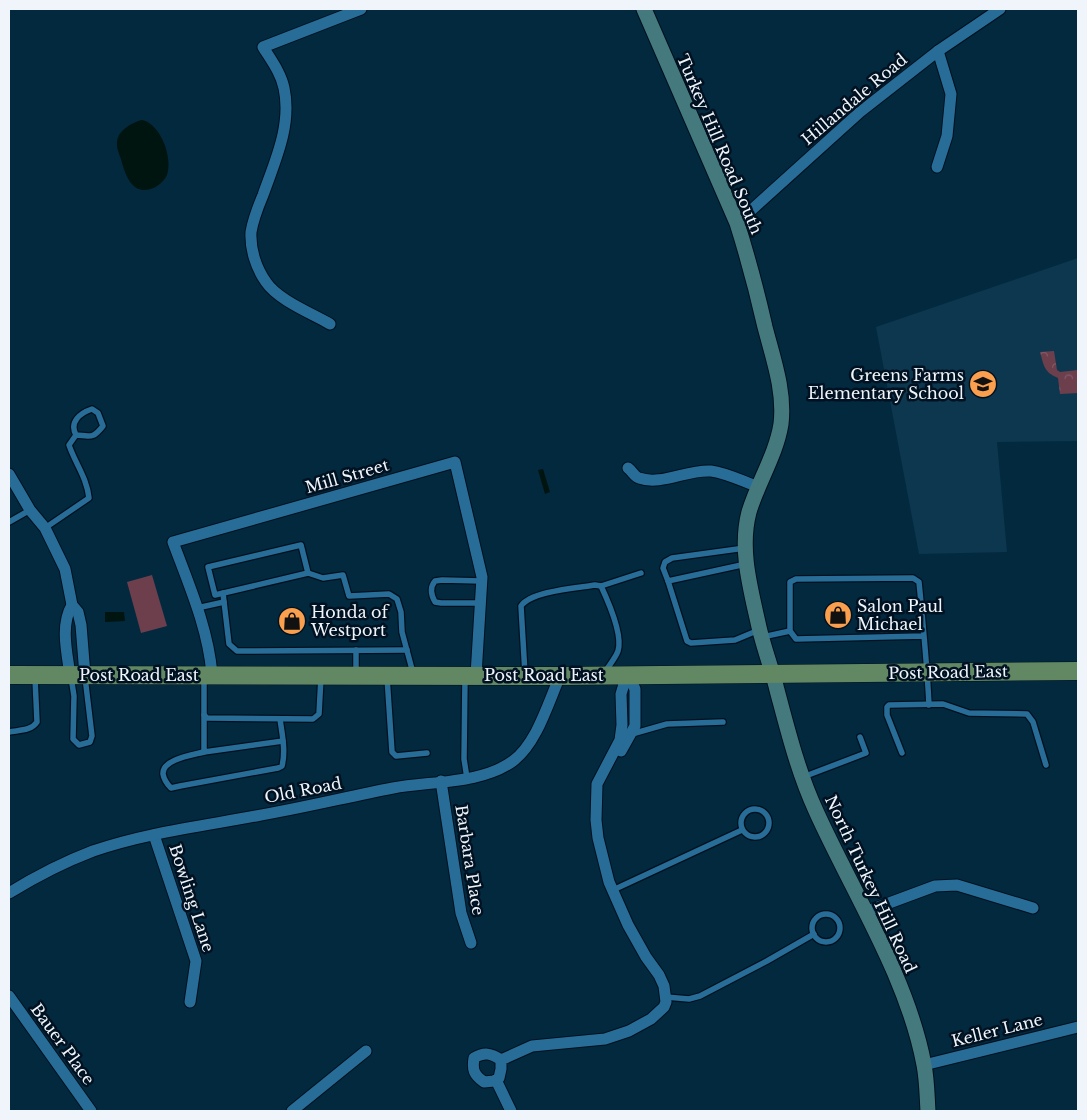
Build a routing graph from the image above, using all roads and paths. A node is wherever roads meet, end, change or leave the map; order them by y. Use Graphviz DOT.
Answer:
graph roads {
  1 [pos="361,9"];
  2 [pos="644,9"];
  3 [pos="1000,9"];
  4 [pos="938,51"];
  5 [pos="937,167"];
  6 [pos="737,223"];
  7 [pos="330,324"];
  8 [pos="76,435"];
  9 [pos="628,468"];
  10 [pos="9,474"];
  11 [pos="759,487"];
  12 [pos="30,510"];
  13 [pos="9,522"];
  14 [pos="45,528"];
  15 [pos="745,548"];
  16 [pos="746,564"];
  17 [pos="641,573"];
  18 [pos="308,574"];
  19 [pos="481,581"];
  20 [pos="668,581"];
  21 [pos="601,586"];
  22 [pos="223,593"];
  23 [pos="224,602"];
  24 [pos="479,603"];
  25 [pos="198,608"];
  26 [pos="790,631"];
  27 [pos="760,634"];
  28 [pos="924,636"];
  29 [pos="356,650"];
  30 [pos="407,650"];
  31 [pos="1078,670"];
  32 [pos="928,672"];
  33 [pos="208,674"];
  34 [pos="772,674"];
  35 [pos="9,675"];
  36 [pos="35,675"];
  37 [pos="78,675"];
  38 [pos="321,675"];
  39 [pos="356,675"];
  40 [pos="387,675"];
  41 [pos="471,675"];
  42 [pos="602,675"];
  43 [pos="628,675"];
  44 [pos="414,676"];
  45 [pos="526,676"];
  46 [pos="560,676"];
  47 [pos="929,704"];
  48 [pos="204,715"];
  49 [pos="280,719"];
  50 [pos="723,722"];
  51 [pos="9,732"];
  52 [pos="630,734"];
  53 [pos="860,737"];
  54 [pos="283,742"];
  55 [pos="204,752"];
  56 [pos="427,753"];
  57 [pos="902,753"];
  58 [pos="1046,765"];
  59 [pos="803,777"];
  60 [pos="466,778"];
  61 [pos="441,782"];
  62 [pos="597,797"];
  63 [pos="742,830"];
  64 [pos="154,835"];
  65 [pos="612,890"];
  66 [pos="9,893"];
  67 [pos="1033,908"];
  68 [pos="865,912"];
  69 [pos="814,934"];
  70 [pos="470,943"];
  71 [pos="9,996"];
  72 [pos="666,997"];
  73 [pos="190,1002"];
  74 [pos="1078,1027"];
  75 [pos="366,1051"];
  76 [pos="501,1060"];
  77 [pos="924,1065"];
  78 [pos="496,1080"];
  79 [pos="91,1111"];
  80 [pos="293,1111"];
  81 [pos="511,1111"];
  82 [pos="928,1111"];
  1 -- 7 [label="street"];
  2 -- 6 [label="street, Turkey Hill Road South"];
  3 -- 4 [label="street, Hillandale Road"];
  4 -- 5 [label="street"];
  4 -- 6 [label="street, Hillandale Road"];
  6 -- 11 [label="street, Turkey Hill Road South"];
  8 -- 8 [label="lane"];
  8 -- 14 [label="lane"];
  9 -- 11 [label="street"];
  10 -- 12 [label="street"];
  11 -- 15 [label="street, Turkey Hill Road South"];
  12 -- 13 [label="lane"];
  12 -- 14 [label="street"];
  14 -- 37 [label="street"];
  15 -- 16 [label="street, Turkey Hill Road South"];
  15 -- 20 [label="lane"];
  16 -- 20 [label="lane"];
  16 -- 27 [label="street, Turkey Hill Road South"];
  17 -- 21 [label="lane"];
  18 -- 22 [label="lane"];
  18 -- 22 [label="lane"];
  18 -- 30 [label="lane"];
  19 -- 24 [label="street, Mill Street"];
  19 -- 24 [label="lane"];
  19 -- 25 [label="street, Mill Street"];
  20 -- 27 [label="lane"];
  21 -- 42 [label="lane"];
  21 -- 45 [label="lane"];
  22 -- 23 [label="lane"];
  23 -- 25 [label="lane"];
  23 -- 29 [label="lane"];
  24 -- 41 [label="street, Mill Street"];
  25 -- 33 [label="street, Mill Street"];
  26 -- 27 [label="lane"];
  26 -- 28 [label="lane"];
  26 -- 28 [label="lane"];
  27 -- 34 [label="street, Turkey Hill Road South"];
  28 -- 32 [label="lane"];
  29 -- 30 [label="lane"];
  29 -- 39 [label="lane"];
  30 -- 44 [label="lane"];
  31 -- 32 [label="main road, Post Road East"];
  32 -- 34 [label="main road, Post Road East"];
  32 -- 47 [label="lane"];
  33 -- 37 [label="main road, Post Road East"];
  33 -- 38 [label="main road, Post Road East"];
  33 -- 48 [label="lane"];
  34 -- 43 [label="main road, Post Road East"];
  34 -- 59 [label="street, North Turkey Hill Road"];
  35 -- 36 [label="main road, Post Road East"];
  36 -- 37 [label="main road, Post Road East"];
  36 -- 51 [label="lane"];
  37 -- 37 [label="lane"];
  38 -- 39 [label="main road, Post Road East"];
  38 -- 49 [label="lane"];
  39 -- 40 [label="main road, Post Road East"];
  40 -- 44 [label="main road, Post Road East"];
  40 -- 56 [label="lane"];
  41 -- 44 [label="main road, Post Road East"];
  41 -- 45 [label="main road, Post Road East"];
  41 -- 60 [label="lane"];
  42 -- 43 [label="main road, Post Road East"];
  42 -- 46 [label="main road, Post Road East"];
  43 -- 52 [label="street"];
  43 -- 62 [label="street"];
  45 -- 46 [label="main road, Post Road East"];
  46 -- 60 [label="street, Old Road"];
  47 -- 57 [label="lane"];
  47 -- 58 [label="lane"];
  48 -- 49 [label="lane"];
  48 -- 55 [label="lane"];
  49 -- 54 [label="lane"];
  50 -- 52 [label="lane"];
  52 -- 62 [label="street"];
  53 -- 59 [label="lane"];
  54 -- 55 [label="lane"];
  54 -- 55 [label="lane"];
  59 -- 68 [label="street, North Turkey Hill Road"];
  60 -- 61 [label="street, Old Road"];
  61 -- 64 [label="street, Old Road"];
  61 -- 70 [label="street, Barbara Place"];
  62 -- 65 [label="street"];
  63 -- 63 [label="lane"];
  63 -- 65 [label="lane"];
  64 -- 66 [label="street, Old Road"];
  64 -- 73 [label="street, Bowling Lane"];
  65 -- 72 [label="street"];
  67 -- 68 [label="street"];
  68 -- 77 [label="street, North Turkey Hill Road"];
  69 -- 69 [label="lane"];
  69 -- 72 [label="lane"];
  71 -- 79 [label="street, Bauer Place"];
  72 -- 76 [label="street"];
  74 -- 77 [label="street, Keller Lane"];
  75 -- 80 [label="street"];
  76 -- 78 [label="street"];
  76 -- 78 [label="street"];
  77 -- 82 [label="street, North Turkey Hill Road"];
  78 -- 81 [label="street"];
}
